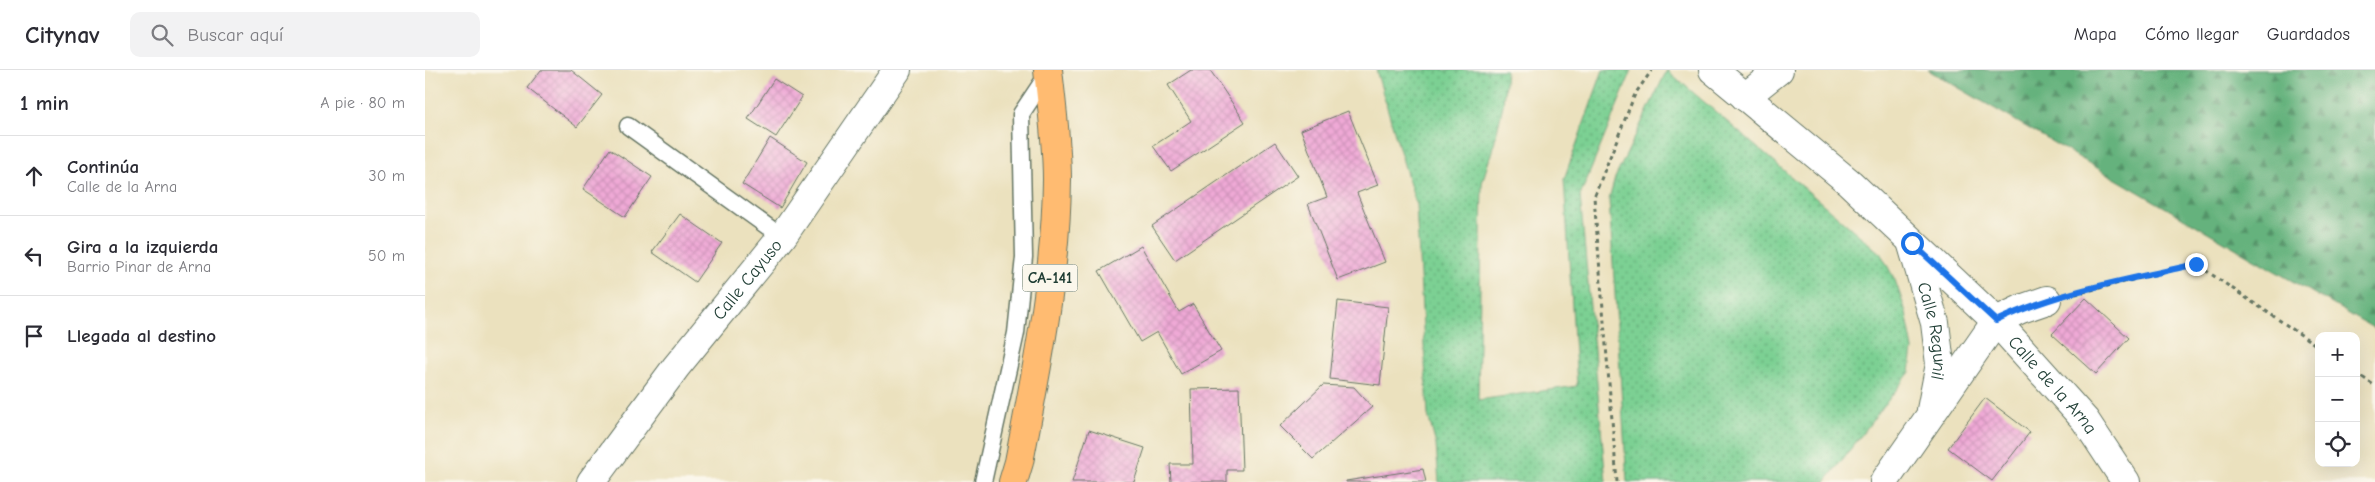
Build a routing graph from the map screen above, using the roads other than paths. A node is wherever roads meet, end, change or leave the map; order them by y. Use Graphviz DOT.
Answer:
graph roads {
  1 [pos="897,70"];
  2 [pos="1713,70"];
  3 [pos="1779,70"];
  4 [pos="1049,71"];
  5 [pos="1745,97"];
  6 [pos="628,126"];
  7 [pos="782,237"];
  8 [pos="1912,243"];
  9 [pos="2047,300"];
  10 [pos="1996,321"];
  11 [pos="1929,419"];
  12 [pos="591,482"];
  13 [pos="983,482"];
  14 [pos="1013,482"];
  15 [pos="1884,482"];
  16 [pos="2126,482"];
  1 -- 7 [label="street, Calle Cayuso"];
  2 -- 5 [label="street, Calle de la Arna"];
  3 -- 5 [label="street"];
  4 -- 13 [label="lane"];
  4 -- 14 [label="main road, CA-141"];
  5 -- 8 [label="street, Calle de la Arna"];
  6 -- 7 [label="lane"];
  7 -- 12 [label="street, Calle Cayuso"];
  8 -- 10 [label="street, Calle de la Arna"];
  8 -- 11 [label="street, Calle Regunil"];
  9 -- 10 [label="street"];
  10 -- 11 [label="street, Calle Regunil"];
  10 -- 16 [label="street, Calle de la Arna"];
  11 -- 15 [label="street, Calle Regunil"];
}
